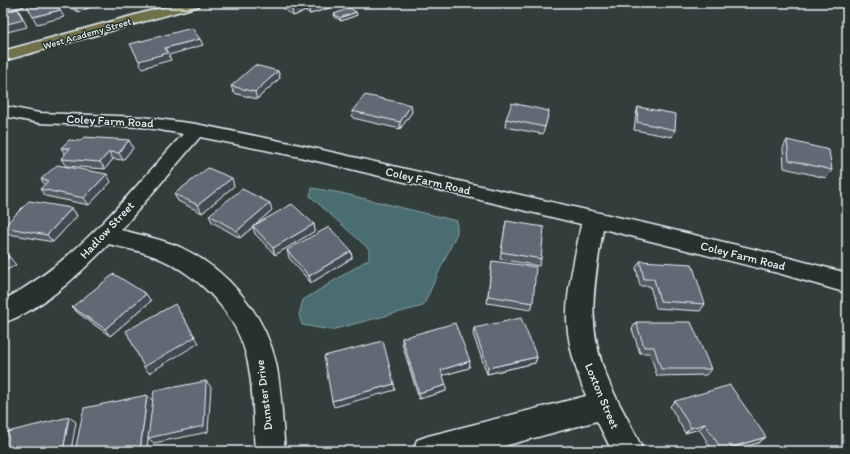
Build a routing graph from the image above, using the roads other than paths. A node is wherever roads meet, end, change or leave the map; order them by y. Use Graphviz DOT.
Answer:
graph roads {
  1 [pos="18,3"];
  2 [pos="194,3"];
  3 [pos="3,7"];
  4 [pos="3,56"];
  5 [pos="3,111"];
  6 [pos="196,130"];
  7 [pos="593,220"];
  8 [pos="105,235"];
  9 [pos="847,283"];
  10 [pos="3,312"];
  11 [pos="604,405"];
  12 [pos="270,451"];
  13 [pos="428,451"];
  14 [pos="628,451"];
  1 -- 3 [label="street"];
  2 -- 4 [label="main road, West Academy Street"];
  5 -- 6 [label="street, Coley Farm Road"];
  6 -- 7 [label="street, Coley Farm Road"];
  6 -- 8 [label="street, Hadlow Street"];
  7 -- 9 [label="street, Coley Farm Road"];
  7 -- 11 [label="street, Loxton Street"];
  8 -- 10 [label="street, Hadlow Street"];
  8 -- 12 [label="street, Dunster Drive"];
  11 -- 13 [label="street"];
  11 -- 14 [label="street, Loxton Street"];
}
